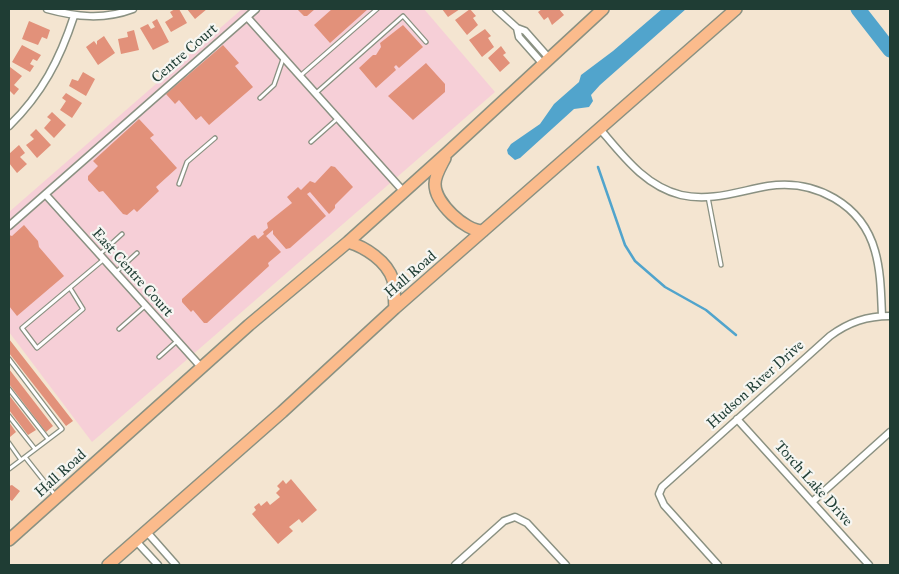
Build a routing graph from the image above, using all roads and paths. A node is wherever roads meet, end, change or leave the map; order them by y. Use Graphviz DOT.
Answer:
graph roads {
  1 [pos="47,9"];
  2 [pos="133,9"];
  3 [pos="256,9"];
  4 [pos="377,9"];
  5 [pos="496,9"];
  6 [pos="603,9"];
  7 [pos="736,9"];
  8 [pos="74,16"];
  9 [pos="246,17"];
  10 [pos="426,42"];
  11 [pos="283,58"];
  12 [pos="545,60"];
  13 [pos="300,76"];
  14 [pos="315,94"];
  15 [pos="260,98"];
  16 [pos="338,118"];
  17 [pos="9,126"];
  18 [pos="600,129"];
  19 [pos="215,138"];
  20 [pos="311,142"];
  21 [pos="447,154"];
  22 [pos="179,184"];
  23 [pos="404,192"];
  24 [pos="46,195"];
  25 [pos="708,197"];
  26 [pos="9,226"];
  27 [pos="483,231"];
  28 [pos="122,234"];
  29 [pos="348,242"];
  30 [pos="136,253"];
  31 [pos="101,257"];
  32 [pos="721,265"];
  33 [pos="114,273"];
  34 [pos="70,288"];
  35 [pos="145,306"];
  36 [pos="395,308"];
  37 [pos="882,316"];
  38 [pos="890,316"];
  39 [pos="119,329"];
  40 [pos="177,341"];
  41 [pos="159,357"];
  42 [pos="9,359"];
  43 [pos="201,367"];
  44 [pos="9,389"];
  45 [pos="9,416"];
  46 [pos="737,420"];
  47 [pos="890,432"];
  48 [pos="48,440"];
  49 [pos="9,444"];
  50 [pos="10,449"];
  51 [pos="34,449"];
  52 [pos="25,456"];
  53 [pos="21,460"];
  54 [pos="9,469"];
  55 [pos="57,498"];
  56 [pos="812,502"];
  57 [pos="146,532"];
  58 [pos="9,540"];
  59 [pos="136,541"];
  60 [pos="108,565"];
  61 [pos="158,565"];
  62 [pos="176,565"];
  63 [pos="455,565"];
  64 [pos="566,565"];
  65 [pos="718,565"];
  66 [pos="869,565"];
  1 -- 8 [label="street"];
  2 -- 8 [label="street"];
  3 -- 9 [label="street, Centre Court"];
  4 -- 13 [label="lane"];
  5 -- 12 [label="street"];
  6 -- 12 [label="highway, Hall Road"];
  7 -- 18 [label="highway, Hall Road"];
  8 -- 17 [label="street"];
  9 -- 11 [label="street"];
  9 -- 24 [label="street, Centre Court"];
  10 -- 14 [label="lane"];
  11 -- 13 [label="street"];
  11 -- 15 [label="lane"];
  12 -- 21 [label="highway, Hall Road"];
  13 -- 14 [label="street"];
  14 -- 16 [label="street"];
  16 -- 20 [label="lane"];
  16 -- 23 [label="street"];
  18 -- 25 [label="street"];
  18 -- 27 [label="highway, Hall Road"];
  19 -- 22 [label="lane"];
  21 -- 23 [label="highway, Hall Road"];
  21 -- 27 [label="highway"];
  23 -- 29 [label="highway, Hall Road"];
  24 -- 26 [label="street, Centre Court"];
  24 -- 31 [label="street, East Centre Court"];
  25 -- 32 [label="lane"];
  25 -- 37 [label="street"];
  27 -- 36 [label="highway, Hall Road"];
  28 -- 31 [label="lane"];
  29 -- 36 [label="highway"];
  29 -- 43 [label="highway, Hall Road"];
  30 -- 33 [label="lane"];
  31 -- 33 [label="street, East Centre Court"];
  31 -- 34 [label="lane"];
  33 -- 35 [label="street, East Centre Court"];
  34 -- 34 [label="lane"];
  35 -- 39 [label="lane"];
  35 -- 40 [label="street, East Centre Court"];
  36 -- 57 [label="highway, Hall Road"];
  37 -- 38 [label="street, Hudson River Drive"];
  37 -- 46 [label="street, Hudson River Drive"];
  40 -- 41 [label="lane"];
  40 -- 43 [label="street, East Centre Court"];
  42 -- 48 [label="lane"];
  43 -- 55 [label="highway, Hall Road"];
  44 -- 48 [label="lane"];
  45 -- 51 [label="lane"];
  46 -- 56 [label="street, Torch Lake Drive"];
  46 -- 65 [label="street, Hudson River Drive"];
  47 -- 56 [label="street"];
  48 -- 51 [label="lane"];
  49 -- 50 [label="lane"];
  50 -- 53 [label="lane"];
  51 -- 52 [label="lane"];
  52 -- 53 [label="lane"];
  52 -- 55 [label="lane"];
  53 -- 54 [label="lane"];
  55 -- 58 [label="highway, Hall Road"];
  56 -- 66 [label="street, Torch Lake Drive"];
  57 -- 59 [label="highway, Hall Road"];
  57 -- 62 [label="street"];
  59 -- 60 [label="highway, Hall Road"];
  59 -- 61 [label="street"];
  63 -- 64 [label="street"];
}
